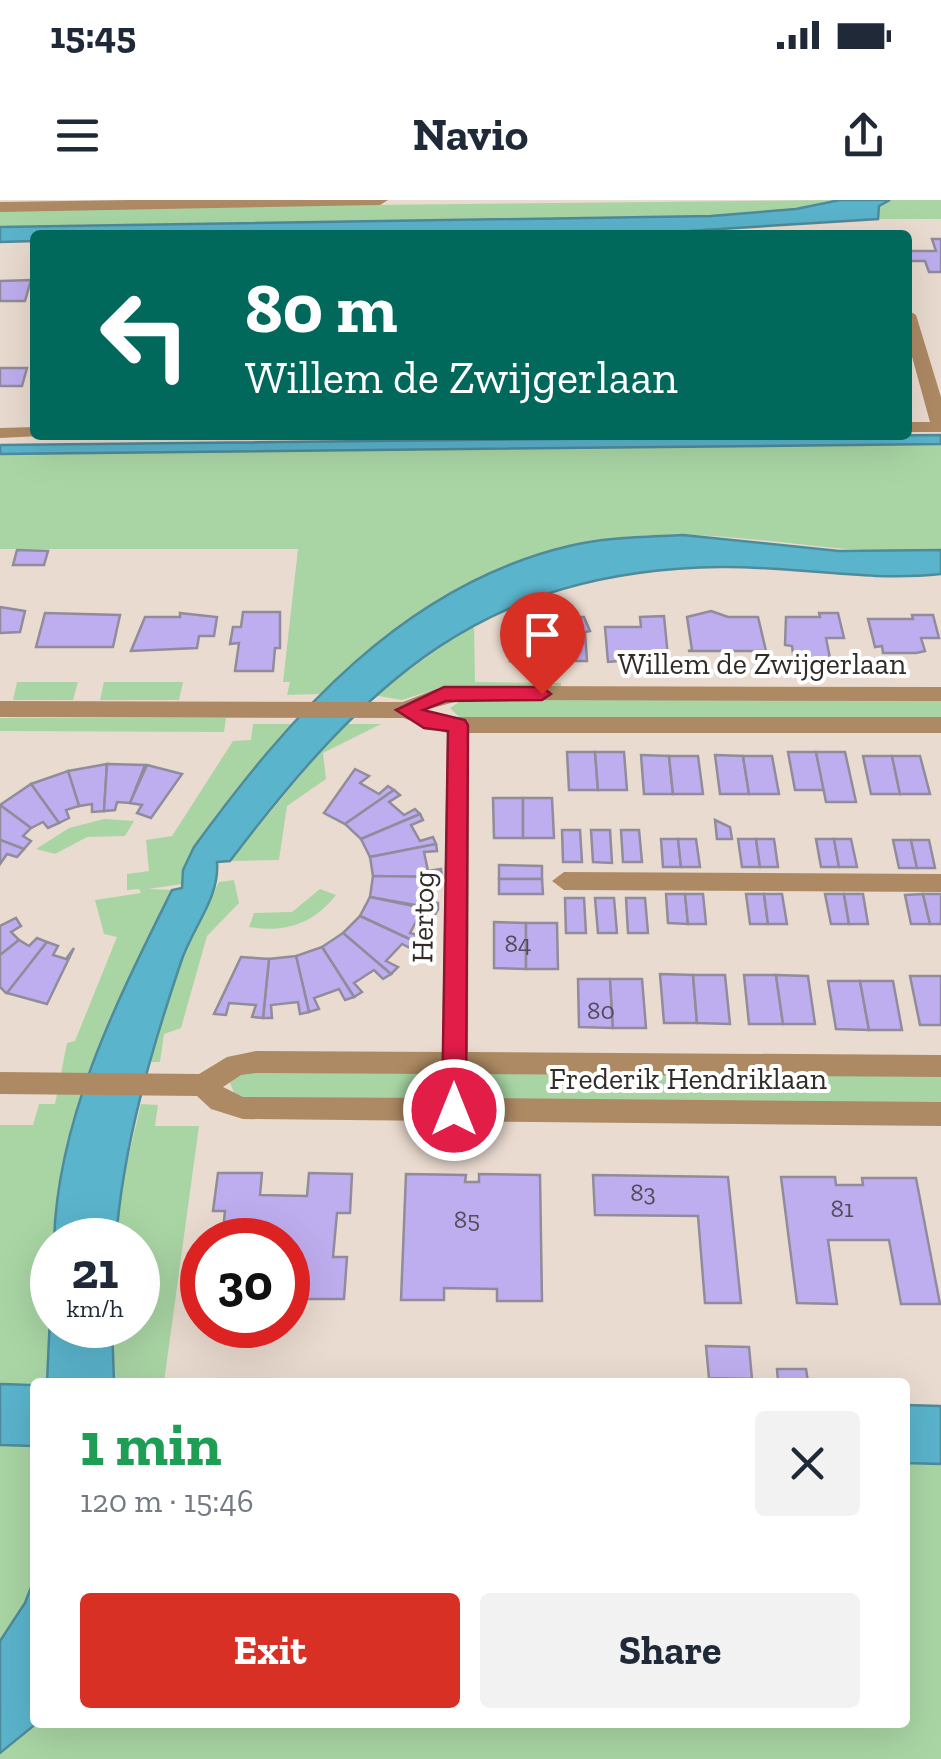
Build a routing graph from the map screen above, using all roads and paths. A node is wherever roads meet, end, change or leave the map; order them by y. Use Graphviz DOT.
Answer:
graph roads {
  1 [pos="380,200"];
  2 [pos="225,202"];
  3 [pos="0,207"];
  4 [pos="912,329"];
  5 [pos="912,427"];
  6 [pos="0,432"];
  7 [pos="30,432"];
  8 [pos="941,694"];
  9 [pos="0,708"];
  10 [pos="406,710"];
  11 [pos="458,725"];
  12 [pos="941,726"];
  13 [pos="564,881"];
  14 [pos="941,884"];
  15 [pos="454,1062"];
  16 [pos="941,1066"];
  17 [pos="0,1083"];
  18 [pos="203,1086"];
  19 [pos="454,1110"];
  20 [pos="941,1114"];
  1 -- 2 [label="street"];
  2 -- 3 [label="street"];
  4 -- 5 [label="street"];
  6 -- 7 [label="street"];
  8 -- 10 [label="street, Willem de Zwijgerlaan"];
  9 -- 10 [label="street, Willem de Zwijgerlaan"];
  10 -- 11 [label="street, Willem de Zwijgerlaan"];
  11 -- 12 [label="street, Willem de Zwijgerlaan"];
  11 -- 15 [label="street, Hertog"];
  13 -- 14 [label="street"];
  15 -- 16 [label="street, Frederik Hendriklaan"];
  15 -- 18 [label="street, Frederik Hendriklaan"];
  15 -- 19 [label="street, Hertog"];
  17 -- 18 [label="street, Frederik Hendriklaan"];
  18 -- 19 [label="street, Frederik Hendriklaan"];
  19 -- 20 [label="street, Frederik Hendriklaan"];
}
